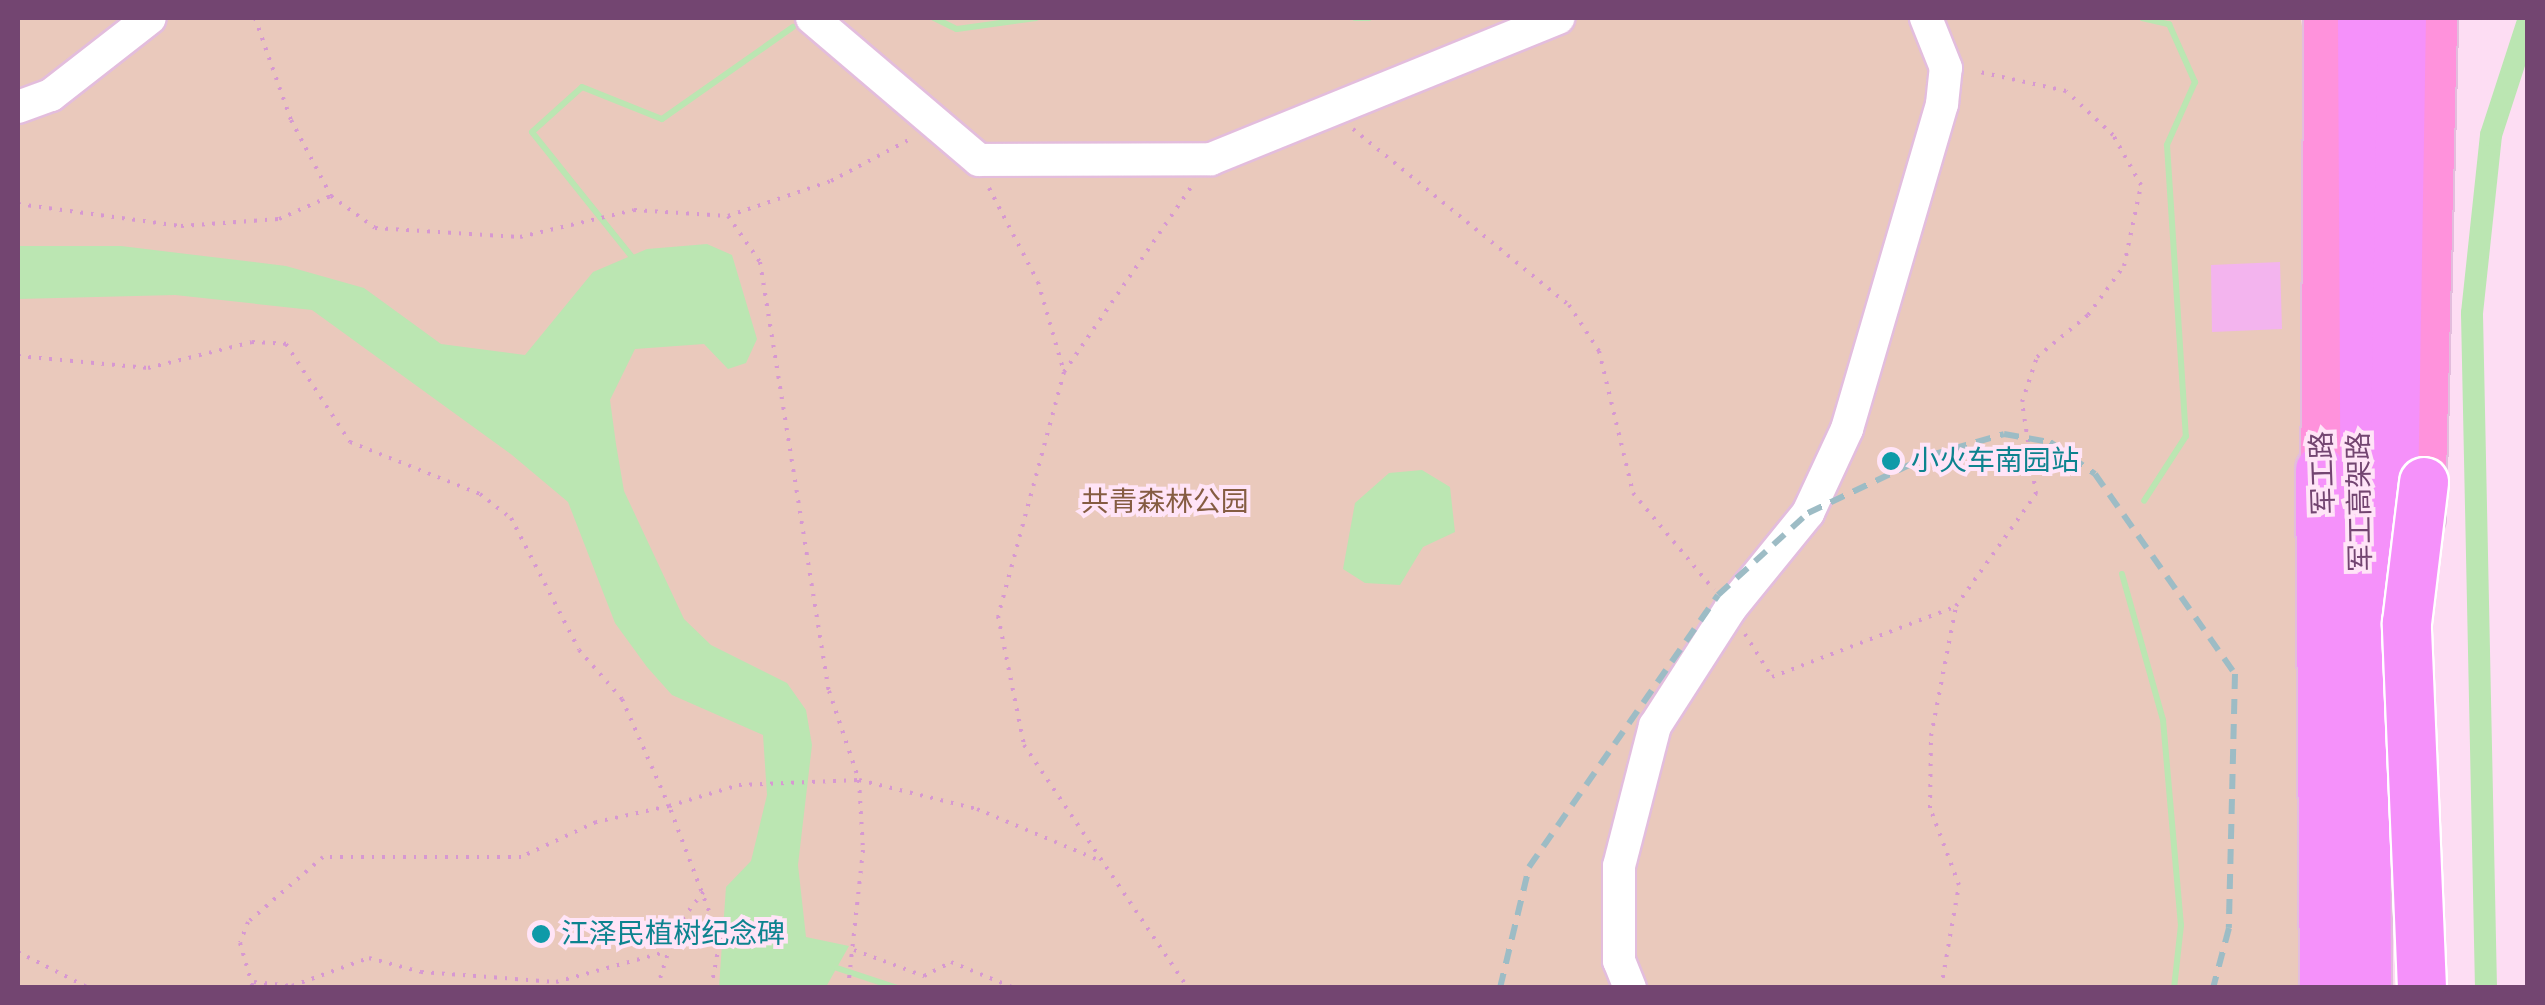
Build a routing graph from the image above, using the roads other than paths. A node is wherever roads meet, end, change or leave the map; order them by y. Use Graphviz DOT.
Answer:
graph roads {
  1 [pos="150,18"];
  2 [pos="812,18"];
  3 [pos="1558,18"];
  4 [pos="1926,18"];
  5 [pos="2326,18"];
  6 [pos="2362,18"];
  7 [pos="2402,18"];
  8 [pos="2436,18"];
  9 [pos="18,107"];
  10 [pos="2320,470"];
  11 [pos="2424,482"];
  12 [pos="1630,988"];
  13 [pos="2324,988"];
  14 [pos="2337,988"];
  15 [pos="2366,988"];
  16 [pos="2395,988"];
  17 [pos="2421,988"];
  1 -- 9 [label="street"];
  2 -- 3 [label="street"];
  4 -- 12 [label="street"];
  5 -- 10 [label="main road, 军工路"];
  6 -- 15 [label="highway, 军工高架路"];
  7 -- 16 [label="highway, 军工高架路"];
  8 -- 11 [label="main road"];
  10 -- 13 [label="highway"];
  10 -- 14 [label="main road, 军工路"];
  11 -- 17 [label="highway, bridge"];
}
